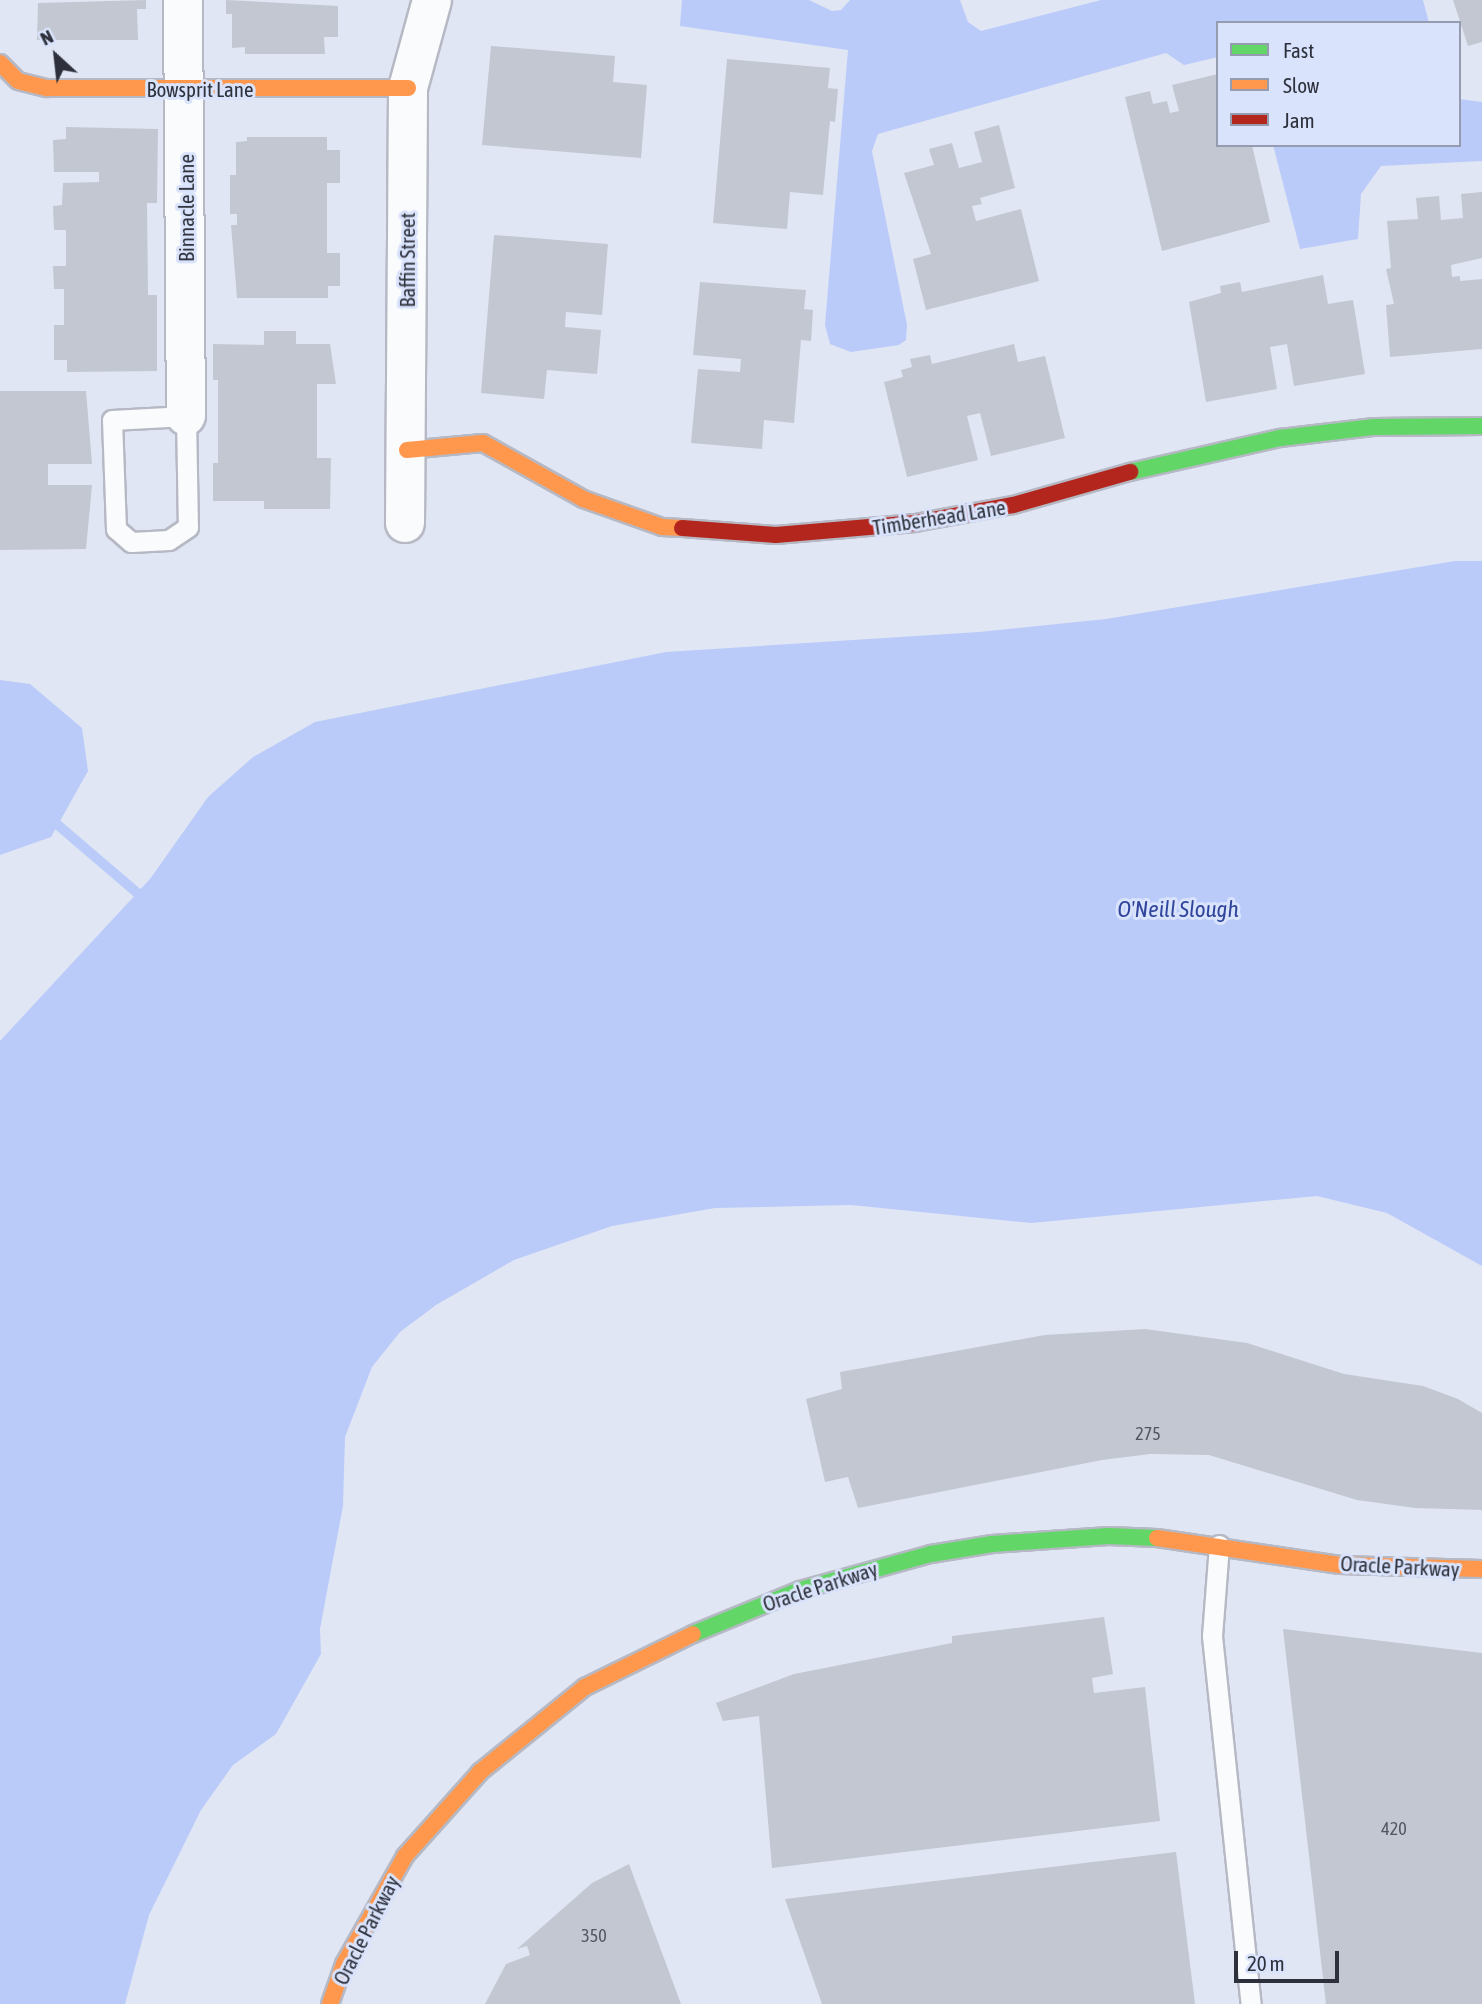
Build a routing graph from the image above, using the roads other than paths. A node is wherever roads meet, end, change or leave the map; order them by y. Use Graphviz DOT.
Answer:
graph roads {
  1 [pos="183,0"];
  2 [pos="432,0"];
  3 [pos="0,63"];
  4 [pos="408,88"];
  5 [pos="185,90"];
  6 [pos="186,416"];
  7 [pos="1482,426"];
  8 [pos="407,450"];
  9 [pos="405,523"];
  10 [pos="1219,1545"];
  11 [pos="1482,1569"];
  12 [pos="330,2004"];
  13 [pos="1251,2004"];
  1 -- 5 [label="street, Binnacle Lane"];
  2 -- 4 [label="street, Baffin Street"];
  3 -- 5 [label="street, Bowsprit Lane"];
  4 -- 5 [label="street, Bowsprit Lane"];
  4 -- 8 [label="street, Baffin Street"];
  5 -- 6 [label="street, Binnacle Lane"];
  6 -- 6 [label="lane"];
  7 -- 8 [label="street, Timberhead Lane"];
  8 -- 9 [label="street, Baffin Street"];
  10 -- 11 [label="street, Oracle Parkway"];
  10 -- 12 [label="street, Oracle Parkway"];
  10 -- 13 [label="lane"];
}
